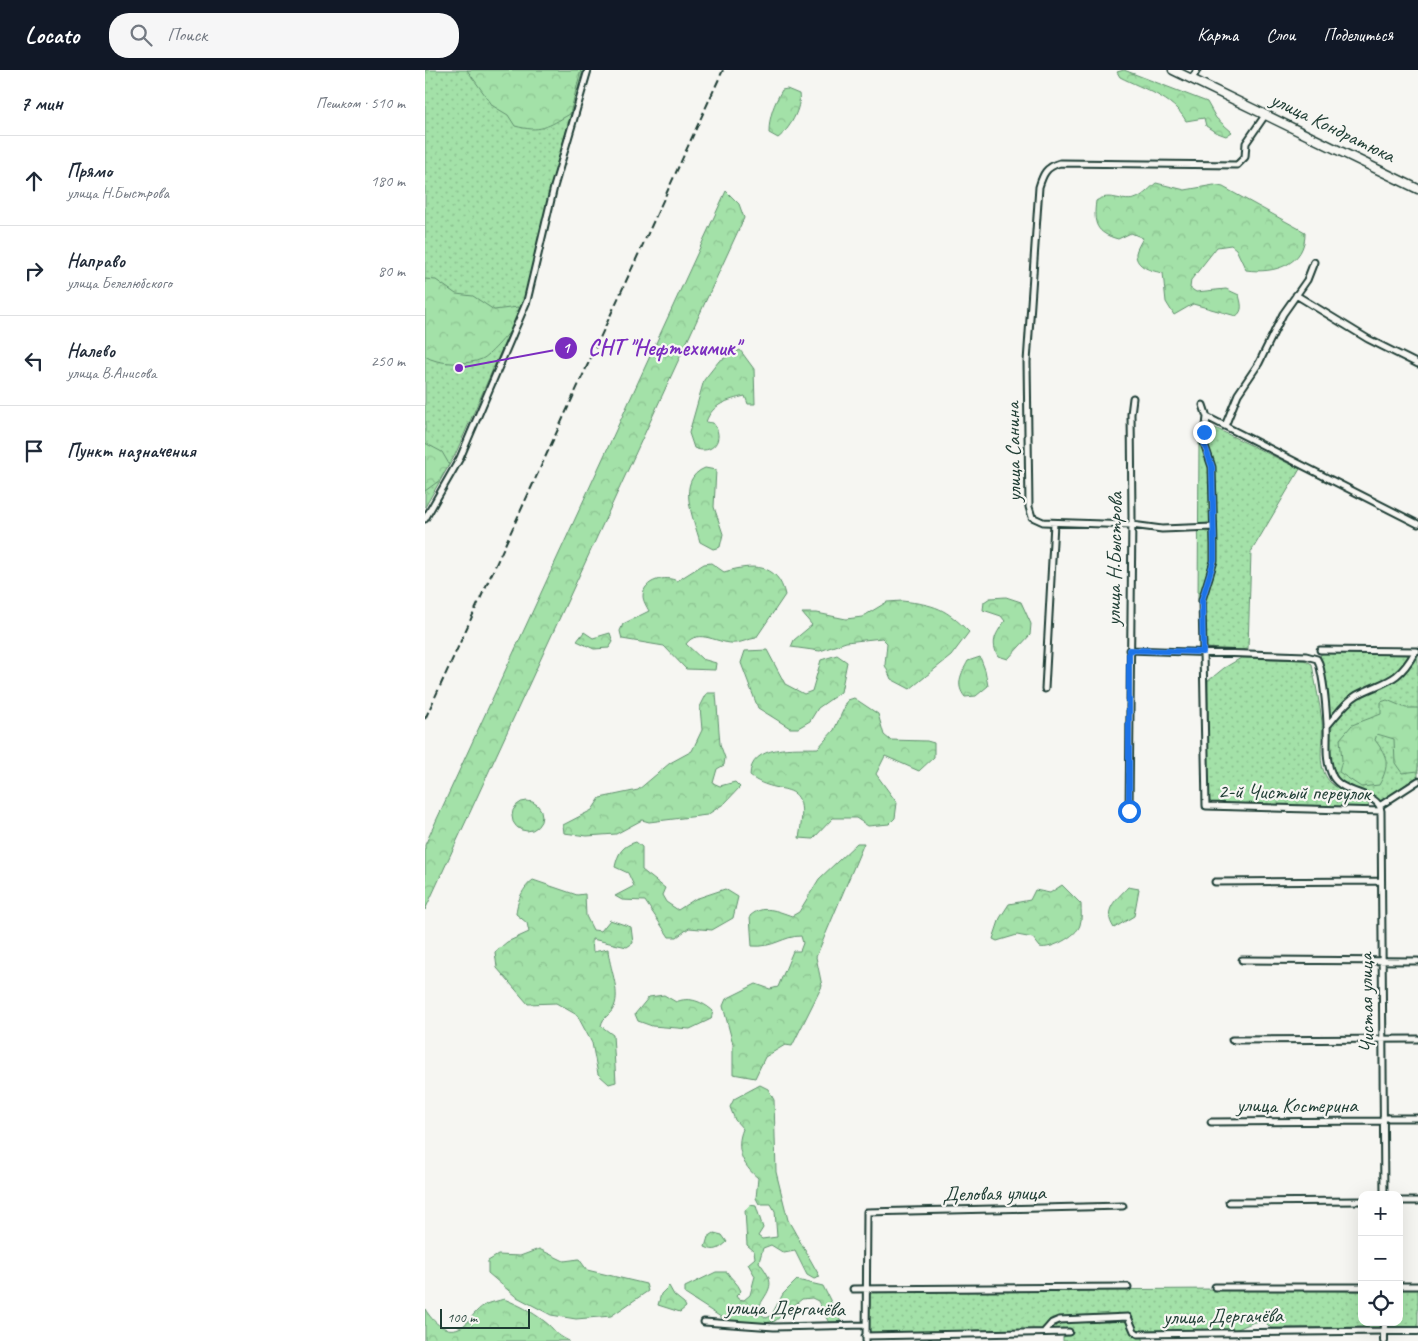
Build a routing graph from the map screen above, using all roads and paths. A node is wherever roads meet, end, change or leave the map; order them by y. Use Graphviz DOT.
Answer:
graph roads {
  1 [pos="588,70"];
  2 [pos="1197,70"];
  3 [pos="1175,71"];
  4 [pos="1192,79"];
  5 [pos="1266,114"];
  6 [pos="1418,189"];
  7 [pos="1314,262"];
  8 [pos="1296,295"];
  9 [pos="1418,364"];
  10 [pos="1133,398"];
  11 [pos="1203,405"];
  12 [pos="1207,417"];
  13 [pos="1225,426"];
  14 [pos="425,519"];
  15 [pos="1054,523"];
  16 [pos="1132,524"];
  17 [pos="1418,524"];
  18 [pos="1213,528"];
  19 [pos="1129,650"];
  20 [pos="1320,650"];
  21 [pos="1203,652"];
  22 [pos="1416,652"];
  23 [pos="1045,690"];
  24 [pos="1327,726"];
  25 [pos="1418,781"];
  26 [pos="1381,808"];
  27 [pos="1129,811"];
  28 [pos="1381,881"];
  29 [pos="1215,882"];
  30 [pos="1242,960"];
  31 [pos="1418,960"];
  32 [pos="1381,961"];
  33 [pos="1382,1039"];
  34 [pos="1418,1039"];
  35 [pos="1233,1040"];
  36 [pos="1418,1118"];
  37 [pos="1383,1120"];
  38 [pos="1211,1122"];
  39 [pos="1384,1191"];
  40 [pos="1358,1201"];
  41 [pos="1403,1201"];
  42 [pos="1418,1201"];
  43 [pos="1229,1202"];
  44 [pos="1123,1206"];
  45 [pos="1403,1286"];
  46 [pos="1418,1286"];
  47 [pos="1128,1287"];
  48 [pos="1215,1287"];
  49 [pos="1358,1287"];
  50 [pos="853,1288"];
  51 [pos="866,1289"];
  52 [pos="704,1322"];
  53 [pos="865,1325"];
  54 [pos="1384,1326"];
  55 [pos="1384,1330"];
  56 [pos="1045,1331"];
  57 [pos="1418,1331"];
  58 [pos="1069,1332"];
  59 [pos="866,1338"];
  60 [pos="1384,1341"];
  1 -- 14 [label="street"];
  2 -- 4 [label="street"];
  3 -- 4 [label="main road, улица Кондратюка"];
  4 -- 5 [label="main road, улица Кондратюка"];
  5 -- 6 [label="main road, улица Кондратюка"];
  5 -- 15 [label="street, улица Санина"];
  7 -- 8 [label="street"];
  8 -- 9 [label="street"];
  8 -- 13 [label="street"];
  10 -- 16 [label="street, улица Н.Быстрова"];
  11 -- 12 [label="street"];
  12 -- 13 [label="street"];
  12 -- 18 [label="street"];
  13 -- 17 [label="street"];
  15 -- 16 [label="street, улица Санина"];
  15 -- 23 [label="street"];
  16 -- 18 [label="street, улица Санина"];
  16 -- 19 [label="street, улица Н.Быстрова"];
  18 -- 21 [label="street"];
  19 -- 21 [label="street"];
  19 -- 27 [label="street, улица Н.Быстрова"];
  20 -- 22 [label="street"];
  21 -- 24 [label="street"];
  21 -- 26 [label="street, 2-й Чистый переулок"];
  22 -- 24 [label="street"];
  24 -- 26 [label="street"];
  25 -- 26 [label="street"];
  26 -- 28 [label="street, Чистая улица"];
  28 -- 29 [label="street"];
  28 -- 32 [label="street, Чистая улица"];
  30 -- 32 [label="street"];
  31 -- 32 [label="street"];
  32 -- 33 [label="street, Чистая улица"];
  33 -- 34 [label="street"];
  33 -- 35 [label="street"];
  33 -- 37 [label="street, Чистая улица"];
  36 -- 37 [label="street, улица Костерина"];
  37 -- 38 [label="street, улица Костерина"];
  37 -- 39 [label="street, Чистая улица"];
  40 -- 43 [label="street"];
  41 -- 42 [label="street"];
  44 -- 51 [label="street, Деловая улица"];
  45 -- 46 [label="street"];
  47 -- 51 [label="street, улица Дергачёва"];
  48 -- 49 [label="street, улица Дергачёва"];
  50 -- 51 [label="street, улица Дергачёва"];
  51 -- 53 [label="street"];
  52 -- 53 [label="street, улица Дергачёва"];
  53 -- 59 [label="street"];
  54 -- 55 [label="street"];
  55 -- 56 [label="street, улица Дергачёва"];
  55 -- 57 [label="street, улица Дергачёва"];
  55 -- 60 [label="street"];
  56 -- 58 [label="street, улица Дергачёва"];
  56 -- 59 [label="street, улица Дергачёва"];
}
